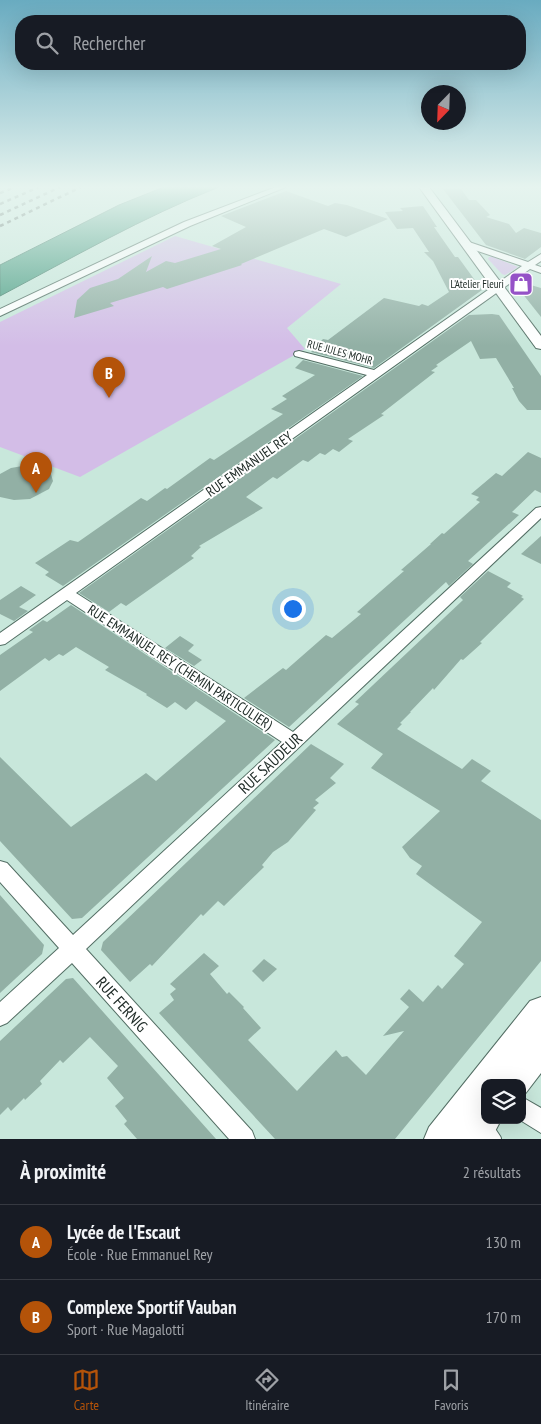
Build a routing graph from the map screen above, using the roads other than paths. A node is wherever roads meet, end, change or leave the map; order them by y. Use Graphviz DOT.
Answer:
graph roads {
  1 [pos="153,240"];
  2 [pos="463,240"];
  3 [pos="466,244"];
  4 [pos="541,257"];
  5 [pos="529,265"];
  6 [pos="541,270"];
  7 [pos="498,288"];
  8 [pos="0,313"];
  9 [pos="541,345"];
  10 [pos="299,354"];
  11 [pos="374,374"];
  12 [pos="541,511"];
  13 [pos="66,594"];
  14 [pos="0,640"];
  15 [pos="294,741"];
  16 [pos="0,869"];
  17 [pos="72,949"];
  18 [pos="541,1012"];
  19 [pos="0,1016"];
  20 [pos="541,1047"];
  21 [pos="501,1079"];
  22 [pos="510,1079"];
  23 [pos="481,1108"];
  24 [pos="526,1111"];
  25 [pos="541,1122"];
  26 [pos="244,1139"];
  27 [pos="441,1139"];
  1 -- 8 [label="street"];
  2 -- 3 [label="street"];
  3 -- 5 [label="street"];
  3 -- 7 [label="street"];
  4 -- 5 [label="street, RUE EMMANUEL REY"];
  5 -- 6 [label="street"];
  5 -- 7 [label="street, RUE EMMANUEL REY"];
  7 -- 9 [label="street"];
  7 -- 11 [label="street, RUE EMMANUEL REY"];
  10 -- 11 [label="street, RUE JULES MOHR"];
  11 -- 13 [label="street, RUE EMMANUEL REY"];
  12 -- 15 [label="street, RUE SAUDEUR"];
  13 -- 14 [label="street, RUE EMMANUEL REY"];
  13 -- 15 [label="street, RUE EMMANUEL REY (CHEMIN PARTICULIER)"];
  15 -- 17 [label="street, RUE SAUDEUR"];
  16 -- 17 [label="street, RUE FERNIG"];
  17 -- 19 [label="street, RUE SAUDEUR"];
  17 -- 26 [label="street, RUE FERNIG"];
  18 -- 21 [label="main road"];
  20 -- 22 [label="main road"];
  23 -- 27 [label="main road"];
  24 -- 25 [label="street"];
}
